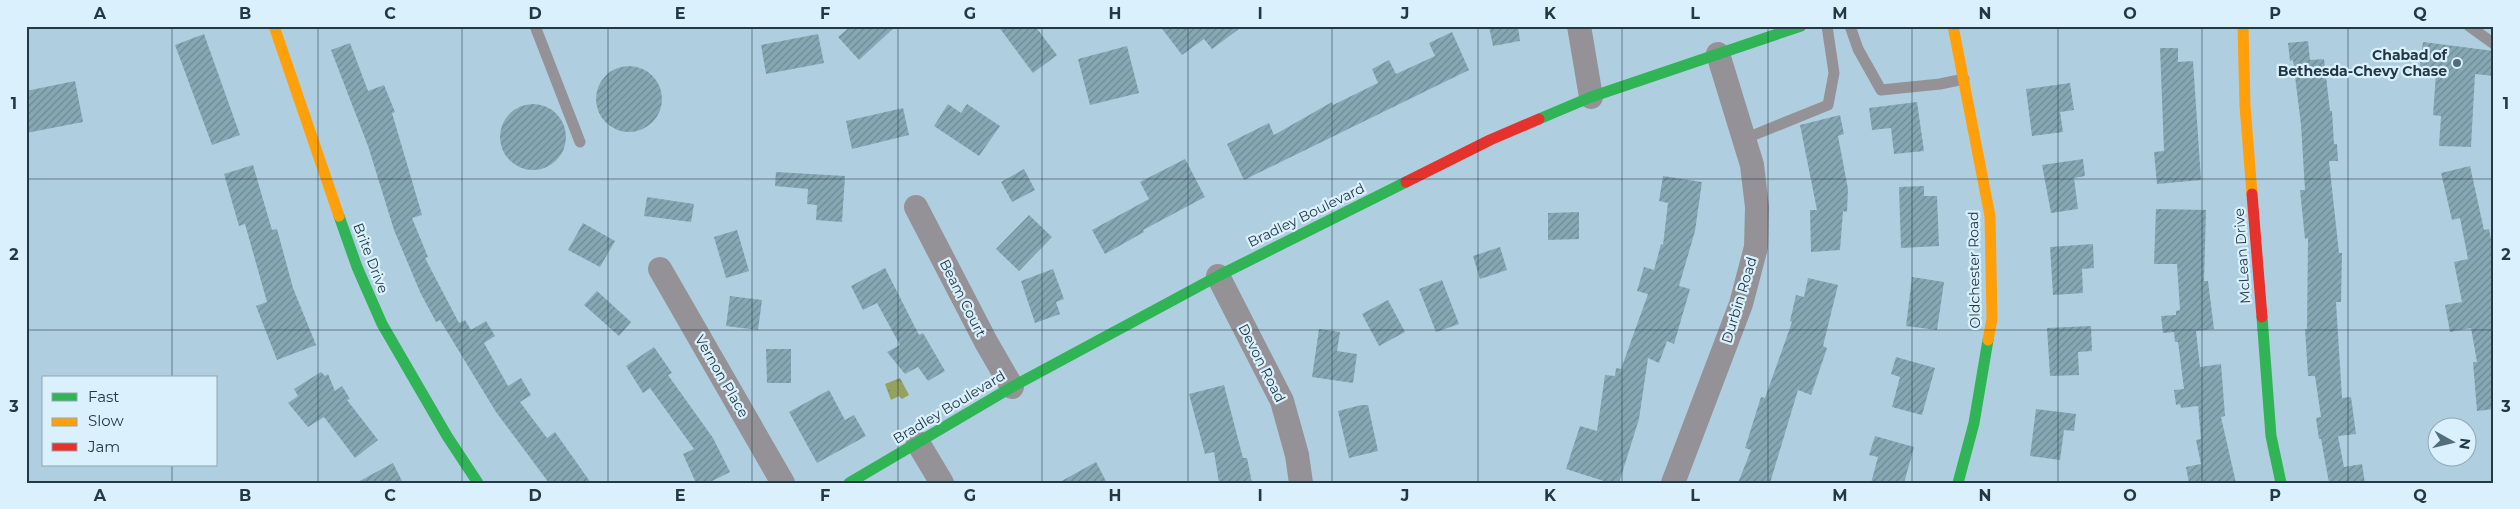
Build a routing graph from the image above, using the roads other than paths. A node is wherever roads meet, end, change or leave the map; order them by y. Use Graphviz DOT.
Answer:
graph roads {
  1 [pos="274,26"];
  2 [pos="535,26"];
  3 [pos="1579,26"];
  4 [pos="1801,26"];
  5 [pos="1827,26"];
  6 [pos="1850,26"];
  7 [pos="1953,26"];
  8 [pos="2242,26"];
  9 [pos="2469,26"];
  10 [pos="2494,44"];
  11 [pos="1718,54"];
  12 [pos="1964,78"];
  13 [pos="1591,97"];
  14 [pos="1744,139"];
  15 [pos="580,142"];
  16 [pos="916,207"];
  17 [pos="660,269"];
  18 [pos="1218,276"];
  19 [pos="1012,387"];
  20 [pos="918,443"];
  21 [pos="478,483"];
  22 [pos="783,483"];
  23 [pos="849,483"];
  24 [pos="942,483"];
  25 [pos="1301,483"];
  26 [pos="1674,483"];
  27 [pos="1958,483"];
  28 [pos="2281,483"];
  1 -- 21 [label="street, Brite Drive"];
  2 -- 15 [label="lane"];
  3 -- 13 [label="street"];
  4 -- 11 [label="street, Bradley Boulevard"];
  5 -- 14 [label="lane"];
  6 -- 12 [label="lane"];
  7 -- 12 [label="street, Oldchester Road"];
  8 -- 28 [label="street, McLean Drive"];
  9 -- 10 [label="lane"];
  11 -- 13 [label="street, Bradley Boulevard"];
  11 -- 14 [label="street, Durbin Road"];
  12 -- 27 [label="street, Oldchester Road"];
  13 -- 18 [label="street, Bradley Boulevard"];
  14 -- 26 [label="street, Durbin Road"];
  16 -- 19 [label="street, Beam Court"];
  17 -- 22 [label="street, Vernon Place"];
  18 -- 19 [label="street, Bradley Boulevard"];
  18 -- 25 [label="street, Devon Road"];
  19 -- 20 [label="street, Bradley Boulevard"];
  20 -- 23 [label="street, Bradley Boulevard"];
  20 -- 24 [label="street"];
}
